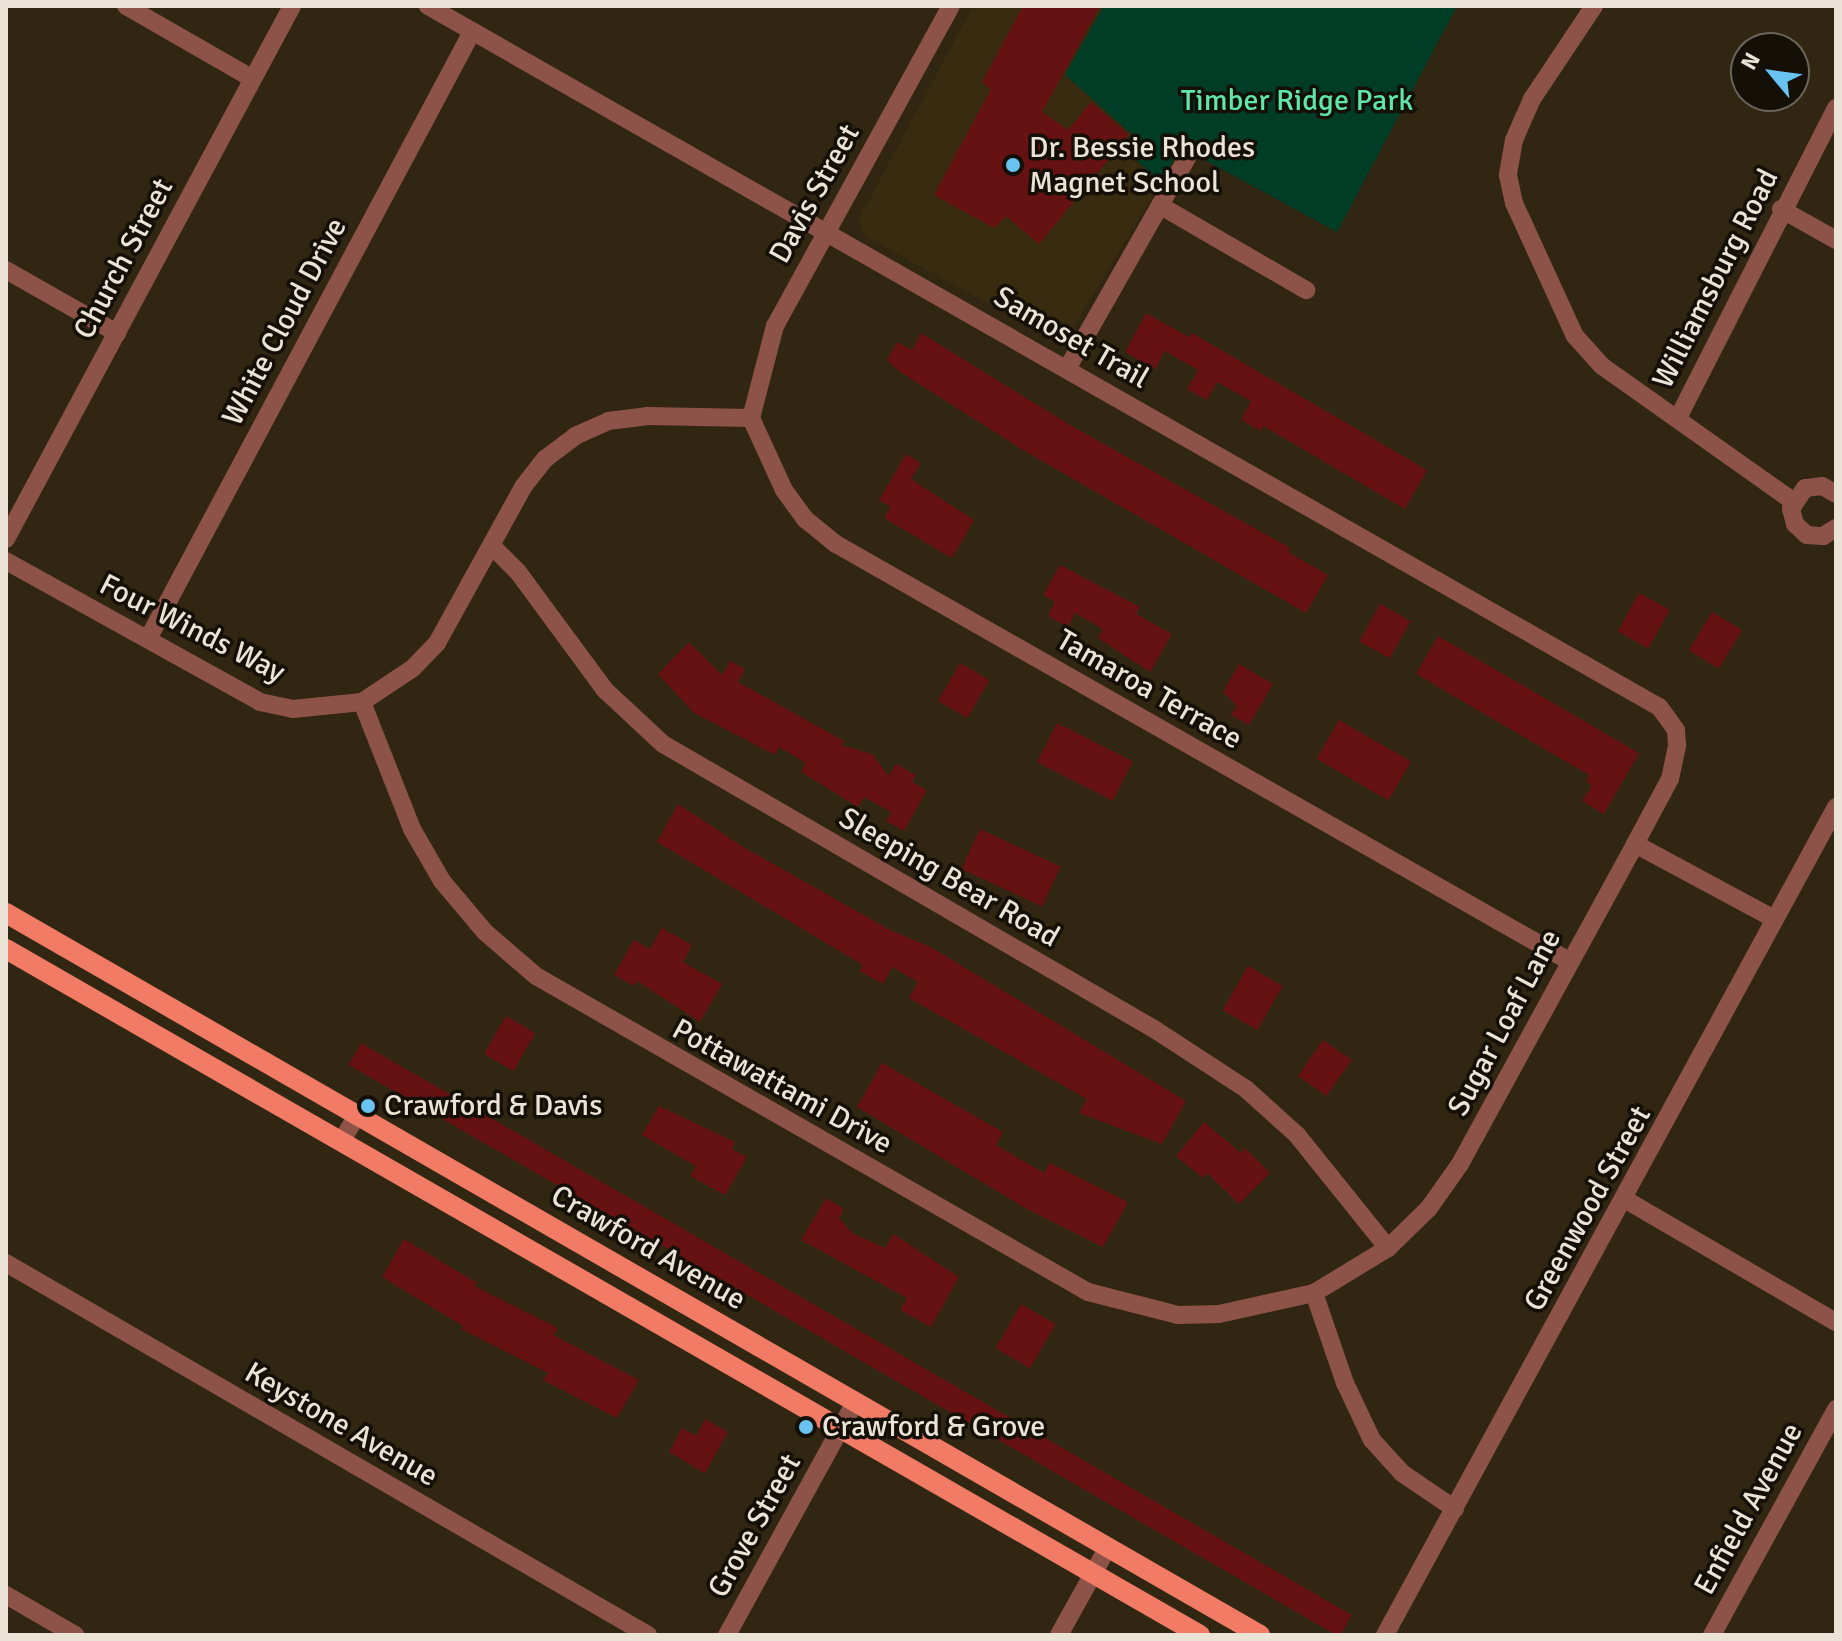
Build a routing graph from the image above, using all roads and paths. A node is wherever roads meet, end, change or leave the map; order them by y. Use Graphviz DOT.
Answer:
graph roads {
  1 [pos="126,6"];
  2 [pos="292,6"];
  3 [pos="428,6"];
  4 [pos="951,6"];
  5 [pos="1594,6"];
  6 [pos="472,32"];
  7 [pos="253,79"];
  8 [pos="1836,108"];
  9 [pos="1187,158"];
  10 [pos="1161,206"];
  11 [pos="1781,209"];
  12 [pos="827,231"];
  13 [pos="1836,240"];
  14 [pos="6,270"];
  15 [pos="1306,290"];
  16 [pos="117,333"];
  17 [pos="1067,369"];
  18 [pos="1679,416"];
  19 [pos="751,418"];
  20 [pos="1836,494"];
  21 [pos="1793,501"];
  22 [pos="1836,528"];
  23 [pos="6,539"];
  24 [pos="492,546"];
  25 [pos="6,561"];
  26 [pos="148,639"];
  27 [pos="362,702"];
  28 [pos="1676,730"];
  29 [pos="1836,807"];
  30 [pos="1635,844"];
  31 [pos="6,913"];
  32 [pos="1774,919"];
  33 [pos="6,949"];
  34 [pos="1569,961"];
  35 [pos="357,1115"];
  36 [pos="341,1142"];
  37 [pos="1626,1200"];
  38 [pos="1388,1248"];
  39 [pos="6,1263"];
  40 [pos="1314,1293"];
  41 [pos="1836,1322"];
  42 [pos="855,1402"];
  43 [pos="1836,1409"];
  44 [pos="840,1429"];
  45 [pos="1455,1509"];
  46 [pos="1108,1547"];
  47 [pos="1093,1574"];
  48 [pos="6,1595"];
  49 [pos="75,1635"];
  50 [pos="648,1635"];
  51 [pos="727,1635"];
  52 [pos="1059,1635"];
  53 [pos="1200,1635"];
  54 [pos="1260,1635"];
  55 [pos="1385,1635"];
  56 [pos="1712,1635"];
  1 -- 7 [label="street"];
  2 -- 7 [label="street, Church Street"];
  3 -- 6 [label="street, Samoset Trail"];
  4 -- 12 [label="street, Davis Street"];
  5 -- 18 [label="street, Williamsburg Road"];
  6 -- 12 [label="street, Samoset Trail"];
  6 -- 26 [label="street, White Cloud Drive"];
  7 -- 16 [label="street, Church Street"];
  8 -- 11 [label="street, Williamsburg Road"];
  9 -- 10 [label="street"];
  10 -- 15 [label="street"];
  10 -- 17 [label="street"];
  11 -- 13 [label="street"];
  11 -- 18 [label="street, Williamsburg Road"];
  12 -- 17 [label="street, Samoset Trail"];
  12 -- 19 [label="street, Davis Street"];
  14 -- 16 [label="street"];
  16 -- 23 [label="street, Church Street"];
  17 -- 28 [label="street, Samoset Trail"];
  18 -- 21 [label="street"];
  19 -- 24 [label="street, Four Winds Way"];
  19 -- 34 [label="street, Tamaroa Terrace"];
  20 -- 21 [label="street"];
  21 -- 22 [label="street"];
  24 -- 27 [label="street, Four Winds Way"];
  24 -- 38 [label="street, Sleeping Bear Road"];
  25 -- 26 [label="street, Four Winds Way"];
  26 -- 27 [label="street, Four Winds Way"];
  27 -- 40 [label="street, Pottawattami Drive"];
  28 -- 30 [label="street, Sugar Loaf Lane"];
  29 -- 32 [label="street, Greenwood Street"];
  30 -- 32 [label="street"];
  30 -- 34 [label="street, Sugar Loaf Lane"];
  31 -- 35 [label="main road, Crawford Avenue"];
  32 -- 37 [label="street, Greenwood Street"];
  33 -- 36 [label="main road, Crawford Avenue"];
  34 -- 38 [label="street, Sugar Loaf Lane"];
  35 -- 36 [label="street"];
  35 -- 42 [label="main road, Crawford Avenue"];
  36 -- 44 [label="main road, Crawford Avenue"];
  37 -- 41 [label="street"];
  37 -- 45 [label="street, Greenwood Street"];
  38 -- 40 [label="street, Sugar Loaf Lane"];
  39 -- 50 [label="street, Keystone Avenue"];
  40 -- 45 [label="street"];
  42 -- 44 [label="street, Grove Street"];
  42 -- 46 [label="main road, Crawford Avenue"];
  43 -- 56 [label="street, Enfield Avenue"];
  44 -- 47 [label="main road, Crawford Avenue"];
  44 -- 51 [label="street, Grove Street"];
  45 -- 55 [label="street, Greenwood Street"];
  46 -- 47 [label="street"];
  46 -- 54 [label="main road, Crawford Avenue"];
  47 -- 52 [label="street"];
  47 -- 53 [label="main road, Crawford Avenue"];
  48 -- 49 [label="street"];
}
